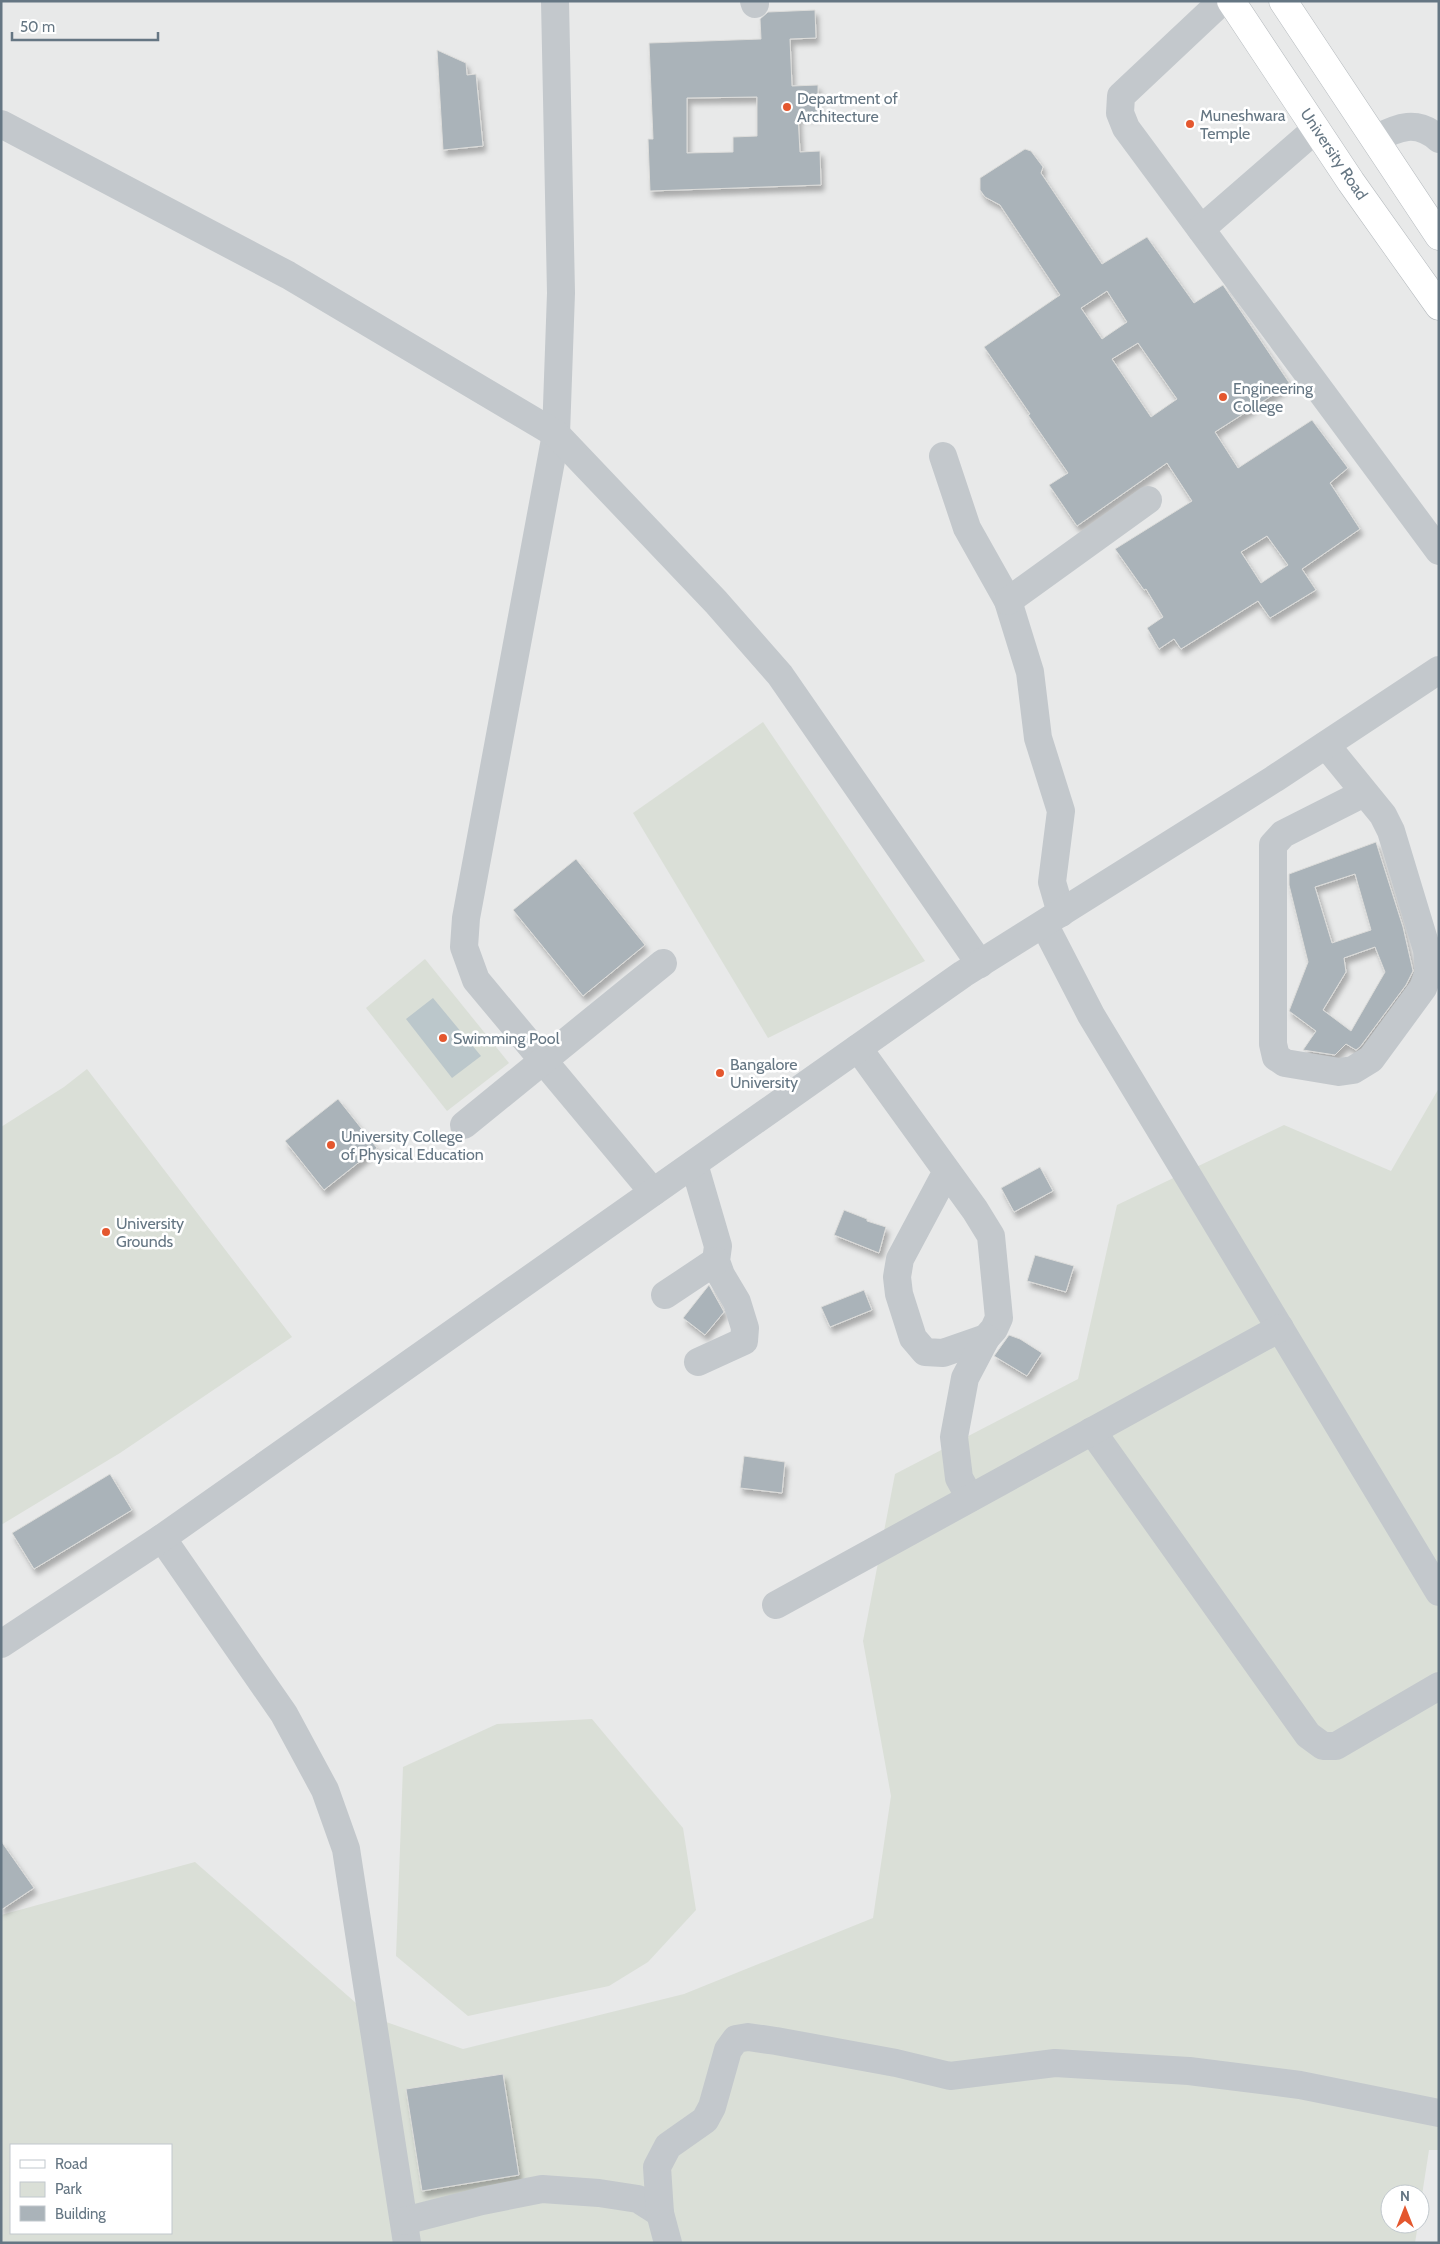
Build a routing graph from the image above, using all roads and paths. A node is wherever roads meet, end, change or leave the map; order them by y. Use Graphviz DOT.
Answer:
graph roads {
  1 [pos="555,1"];
  2 [pos="1222,1"];
  3 [pos="1231,1"];
  4 [pos="1283,1"];
  5 [pos="1,124"];
  6 [pos="1316,129"];
  7 [pos="1375,139"];
  8 [pos="1439,139"];
  9 [pos="1201,228"];
  10 [pos="1439,236"];
  11 [pos="1439,306"];
  12 [pos="556,434"];
  13 [pos="943,456"];
  14 [pos="1148,500"];
  15 [pos="1439,550"];
  16 [pos="1008,601"];
  17 [pos="1439,670"];
  18 [pos="1326,745"];
  19 [pos="1364,793"];
  20 [pos="1052,918"];
  21 [pos="663,963"];
  22 [pos="980,964"];
  23 [pos="858,1048"];
  24 [pos="543,1060"];
  25 [pos="464,1124"];
  26 [pos="694,1164"];
  27 [pos="947,1171"];
  28 [pos="653,1192"];
  29 [pos="716,1260"];
  30 [pos="665,1295"];
  31 [pos="1280,1328"];
  32 [pos="986,1338"];
  33 [pos="698,1362"];
  34 [pos="1092,1431"];
  35 [pos="970,1498"];
  36 [pos="162,1538"];
  37 [pos="1439,1592"];
  38 [pos="776,1605"];
  39 [pos="1,1644"];
  40 [pos="1439,1686"];
  41 [pos="1439,2113"];
  42 [pos="660,2213"];
  43 [pos="405,2232"];
  44 [pos="668,2243"];
  1 -- 12 [label="street"];
  2 -- 9 [label="street"];
  3 -- 6 [label="main road, University Road"];
  4 -- 7 [label="main road"];
  5 -- 12 [label="street"];
  6 -- 9 [label="street"];
  6 -- 11 [label="main road, University Road"];
  7 -- 8 [label="street"];
  7 -- 10 [label="main road"];
  9 -- 15 [label="street"];
  12 -- 22 [label="street"];
  12 -- 24 [label="street"];
  13 -- 16 [label="street"];
  14 -- 16 [label="street"];
  16 -- 20 [label="street"];
  17 -- 18 [label="street"];
  18 -- 19 [label="street"];
  18 -- 20 [label="street"];
  19 -- 19 [label="street"];
  20 -- 22 [label="street"];
  20 -- 31 [label="street"];
  21 -- 24 [label="street"];
  22 -- 23 [label="street"];
  23 -- 26 [label="street"];
  23 -- 27 [label="street"];
  24 -- 25 [label="street"];
  24 -- 28 [label="street"];
  26 -- 28 [label="street"];
  26 -- 29 [label="street"];
  27 -- 32 [label="street"];
  27 -- 32 [label="street"];
  28 -- 36 [label="street"];
  29 -- 30 [label="street"];
  29 -- 33 [label="street"];
  31 -- 34 [label="street"];
  31 -- 37 [label="street"];
  32 -- 35 [label="street"];
  34 -- 35 [label="street"];
  34 -- 40 [label="street"];
  35 -- 38 [label="street"];
  36 -- 39 [label="street"];
  36 -- 43 [label="street"];
  41 -- 42 [label="street"];
  42 -- 43 [label="street"];
  42 -- 44 [label="street"];
}
